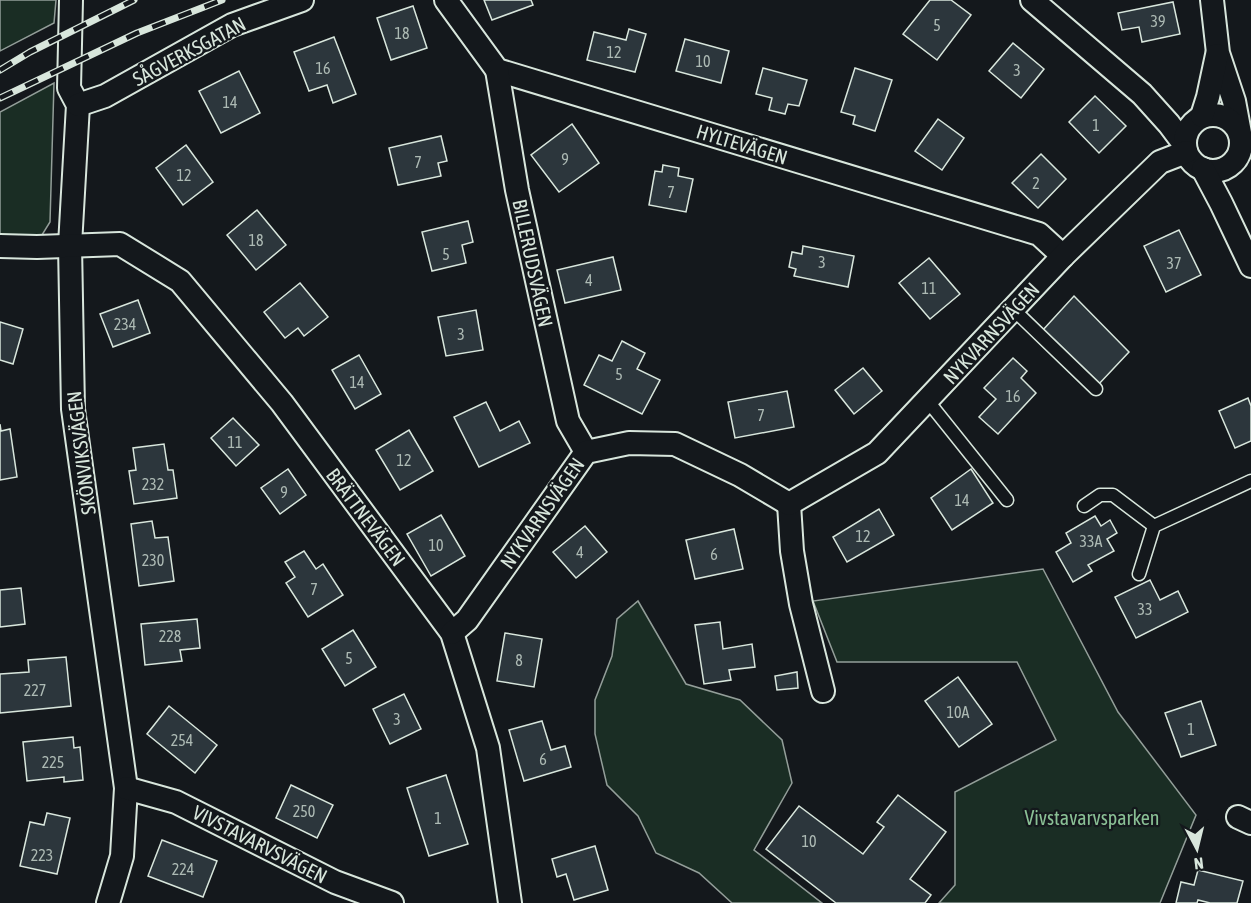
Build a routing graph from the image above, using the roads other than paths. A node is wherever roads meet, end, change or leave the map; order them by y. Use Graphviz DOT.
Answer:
graph roads {
  1 [pos="71,0"];
  2 [pos="302,0"];
  3 [pos="446,0"];
  4 [pos="1032,0"];
  5 [pos="1212,0"];
  6 [pos="1218,53"];
  7 [pos="497,70"];
  8 [pos="1142,94"];
  9 [pos="78,105"];
  10 [pos="1199,118"];
  11 [pos="1240,133"];
  12 [pos="1185,148"];
  13 [pos="1233,163"];
  14 [pos="1203,169"];
  15 [pos="1221,203"];
  16 [pos="70,245"];
  17 [pos="0,246"];
  18 [pos="1063,256"];
  19 [pos="1251,266"];
  20 [pos="1013,309"];
  21 [pos="1096,389"];
  22 [pos="927,400"];
  23 [pos="586,452"];
  24 [pos="1251,481"];
  25 [pos="1007,500"];
  26 [pos="789,504"];
  27 [pos="1084,506"];
  28 [pos="1154,526"];
  29 [pos="1139,574"];
  30 [pos="452,633"];
  31 [pos="823,691"];
  32 [pos="126,788"];
  33 [pos="108,903"];
  34 [pos="392,903"];
  35 [pos="510,903"];
  1 -- 9 [label="street, SKÖNVIKSVÄGEN"];
  2 -- 9 [label="street, SÅGVERKSGATAN"];
  3 -- 7 [label="street"];
  4 -- 8 [label="street"];
  5 -- 6 [label="street"];
  6 -- 10 [label="street"];
  6 -- 11 [label="street"];
  7 -- 18 [label="street, HYLTEVÄGEN"];
  7 -- 23 [label="street, BILLERUDSVÄGEN"];
  8 -- 10 [label="street"];
  8 -- 12 [label="street"];
  9 -- 16 [label="street, SKÖNVIKSVÄGEN"];
  10 -- 11 [label="street"];
  10 -- 12 [label="street"];
  11 -- 13 [label="street"];
  12 -- 14 [label="street"];
  12 -- 18 [label="street, NYKVARNSVÄGEN"];
  13 -- 14 [label="street"];
  13 -- 15 [label="street"];
  14 -- 15 [label="street"];
  15 -- 19 [label="street"];
  16 -- 17 [label="street"];
  16 -- 30 [label="street, BRÄTTNEVÄGEN"];
  16 -- 32 [label="street, SKÖNVIKSVÄGEN"];
  18 -- 20 [label="street, NYKVARNSVÄGEN"];
  20 -- 21 [label="lane"];
  20 -- 22 [label="street, NYKVARNSVÄGEN"];
  22 -- 25 [label="lane"];
  22 -- 26 [label="street, NYKVARNSVÄGEN"];
  23 -- 26 [label="street, NYKVARNSVÄGEN"];
  23 -- 30 [label="street, NYKVARNSVÄGEN"];
  24 -- 28 [label="lane"];
  26 -- 31 [label="street"];
  27 -- 28 [label="lane"];
  28 -- 29 [label="lane"];
  30 -- 35 [label="street, BRÄTTNEVÄGEN"];
  32 -- 33 [label="street, SKÖNVIKSVÄGEN"];
  32 -- 34 [label="street, VIVSTAVARVSVÄGEN"];
}
